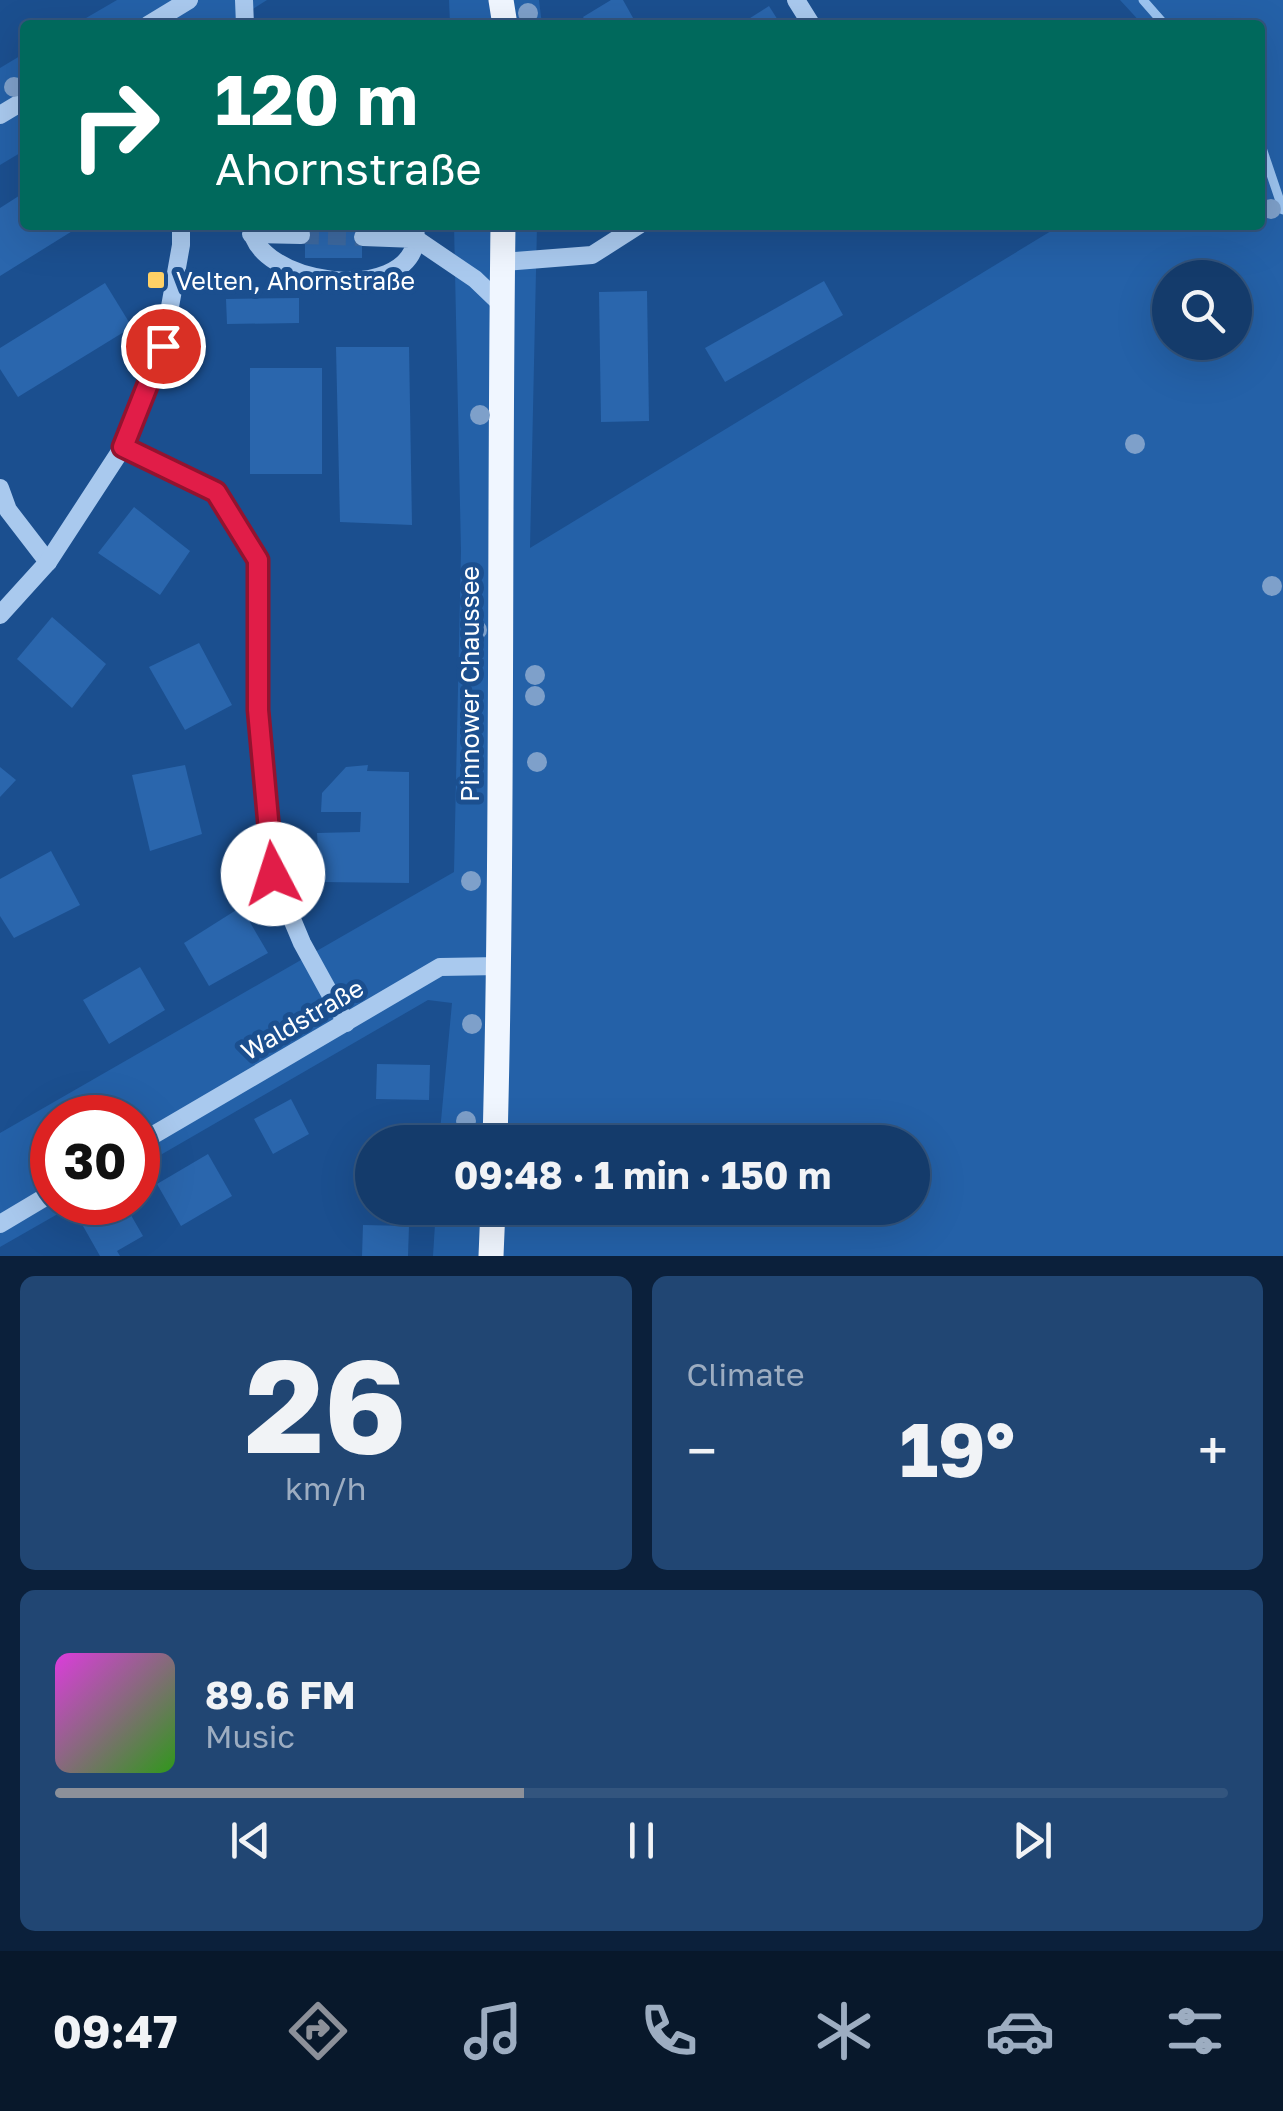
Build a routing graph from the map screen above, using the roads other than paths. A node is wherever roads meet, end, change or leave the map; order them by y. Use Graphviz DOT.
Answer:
graph roads {
  1 [pos="189,0"];
  2 [pos="156,20"];
  3 [pos="180,230"];
  4 [pos="251,230"];
  5 [pos="503,230"];
  6 [pos="632,230"];
  7 [pos="415,232"];
  8 [pos="301,235"];
  9 [pos="363,237"];
  10 [pos="502,262"];
  11 [pos="500,303"];
  12 [pos="123,447"];
  13 [pos="0,488"];
  14 [pos="48,562"];
  15 [pos="0,615"];
  16 [pos="500,966"];
  17 [pos="346,1023"];
  18 [pos="495,1125"];
  19 [pos="160,1131"];
  20 [pos="30,1206"];
  21 [pos="0,1224"];
  22 [pos="493,1225"];
  23 [pos="491,1256"];
  1 -- 2 [label="street"];
  3 -- 12 [label="street"];
  4 -- 7 [label="street"];
  4 -- 8 [label="street"];
  5 -- 10 [label="main road, Pinnower Chaussee"];
  6 -- 10 [label="street"];
  7 -- 9 [label="street"];
  7 -- 11 [label="street"];
  10 -- 11 [label="main road, Pinnower Chaussee"];
  11 -- 16 [label="main road, Pinnower Chaussee"];
  12 -- 14 [label="street"];
  12 -- 17 [label="street"];
  13 -- 14 [label="street"];
  14 -- 15 [label="street"];
  16 -- 17 [label="street, Waldstraße"];
  16 -- 18 [label="main road, Pinnower Chaussee"];
  17 -- 19 [label="street, Waldstraße"];
  20 -- 21 [label="street"];
  22 -- 23 [label="main road"];
}
